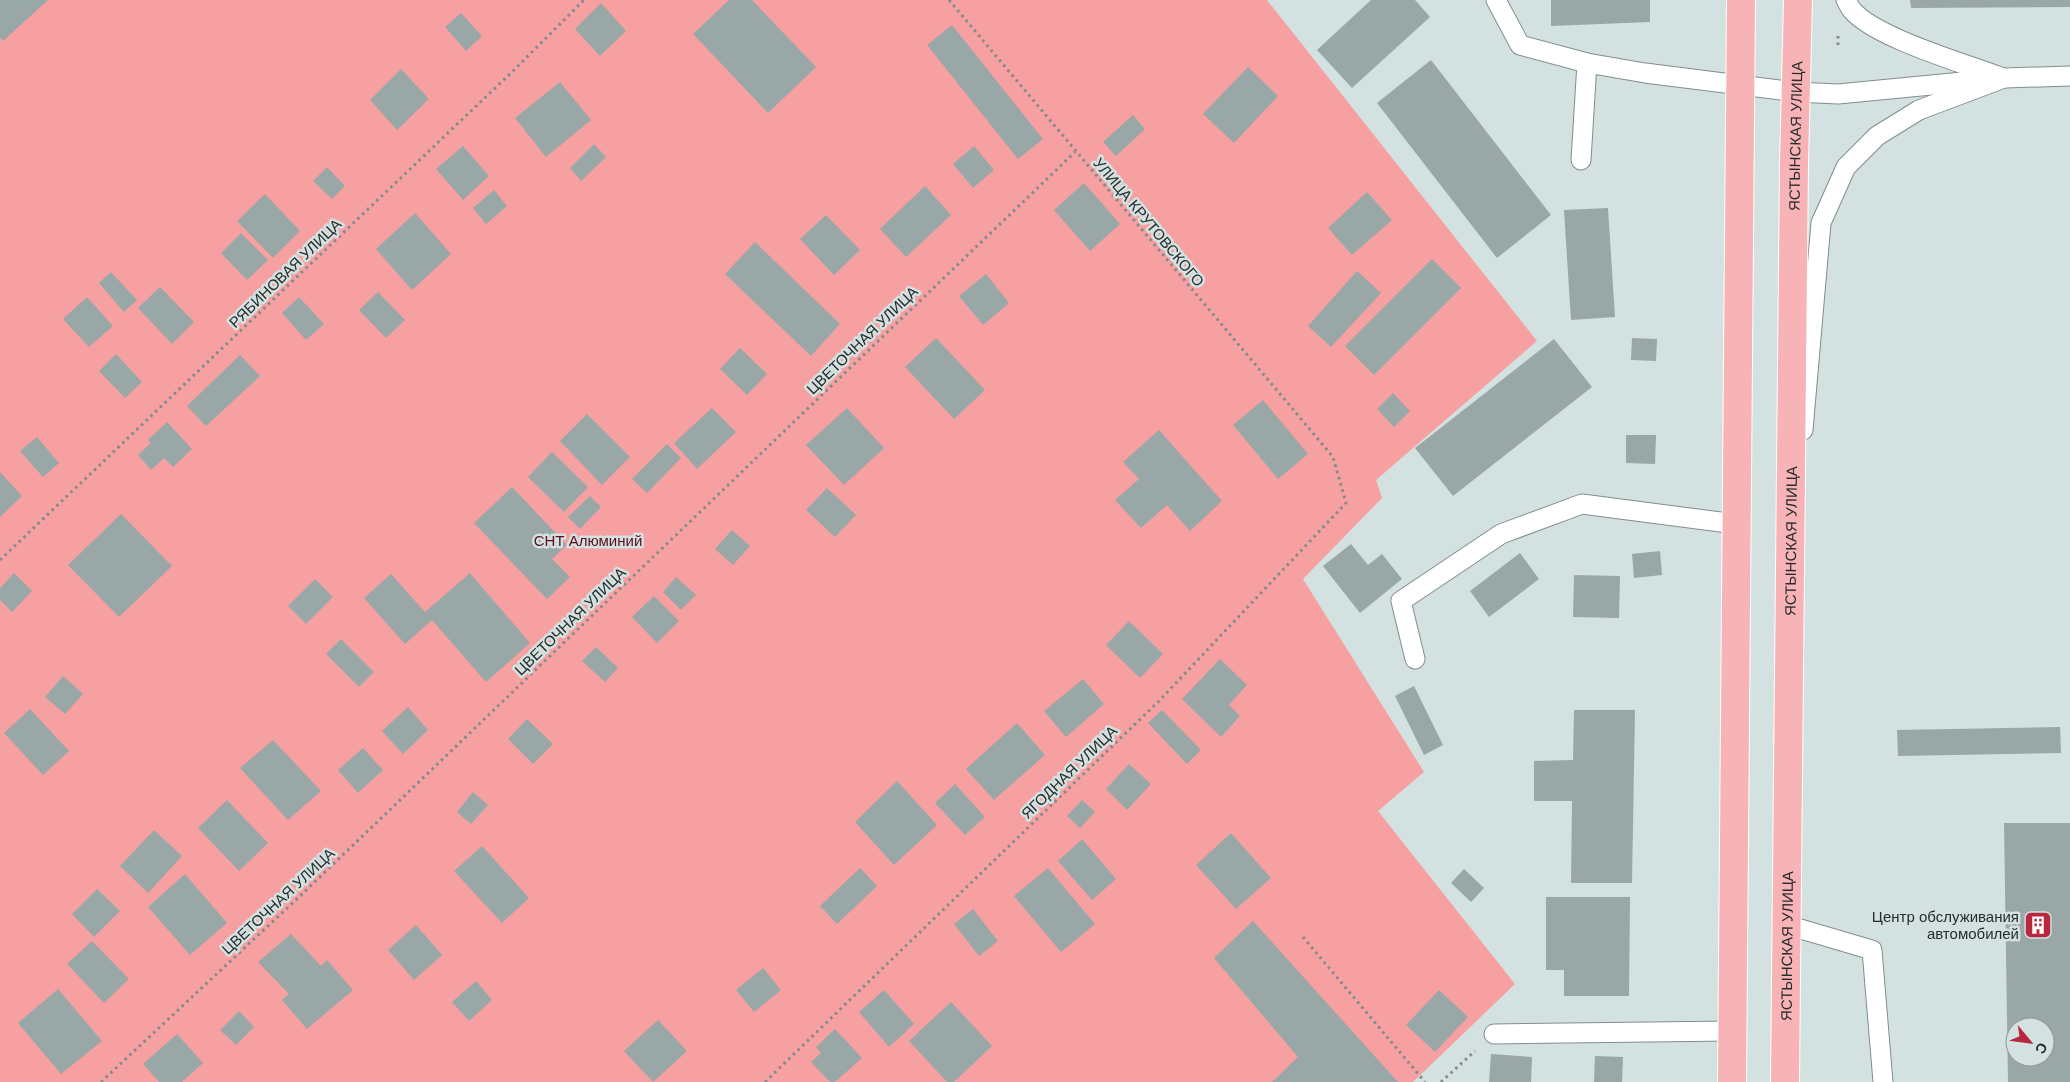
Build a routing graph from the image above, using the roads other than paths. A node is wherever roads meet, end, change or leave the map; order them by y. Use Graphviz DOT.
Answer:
graph roads {
  1 [pos="1496,0"];
  2 [pos="1742,0"];
  3 [pos="1798,0"];
  4 [pos="1846,0"];
  5 [pos="1588,63"];
  6 [pos="2070,76"];
  7 [pos="2004,78"];
  8 [pos="1741,85"];
  9 [pos="1796,92"];
  10 [pos="1581,160"];
  11 [pos="1736,524"];
  12 [pos="1790,593"];
  13 [pos="1415,659"];
  14 [pos="1787,924"];
  15 [pos="1732,1030"];
  16 [pos="1494,1034"];
  17 [pos="1732,1082"];
  18 [pos="1785,1082"];
  19 [pos="1883,1082"];
  1 -- 5 [label="lane"];
  2 -- 8 [label="main road"];
  3 -- 9 [label="main road, ЯСТЫНСКАЯ УЛИЦА"];
  4 -- 7 [label="lane"];
  5 -- 8 [label="lane"];
  5 -- 10 [label="lane"];
  6 -- 7 [label="lane"];
  7 -- 9 [label="lane"];
  7 -- 12 [label="lane"];
  8 -- 9 [label="lane"];
  8 -- 11 [label="main road"];
  9 -- 12 [label="main road, ЯСТЫНСКАЯ УЛИЦА"];
  11 -- 13 [label="lane"];
  11 -- 15 [label="main road"];
  12 -- 14 [label="main road, ЯСТЫНСКАЯ УЛИЦА"];
  14 -- 18 [label="main road, ЯСТЫНСКАЯ УЛИЦА"];
  14 -- 19 [label="lane"];
  15 -- 16 [label="lane"];
  15 -- 17 [label="main road"];
}
